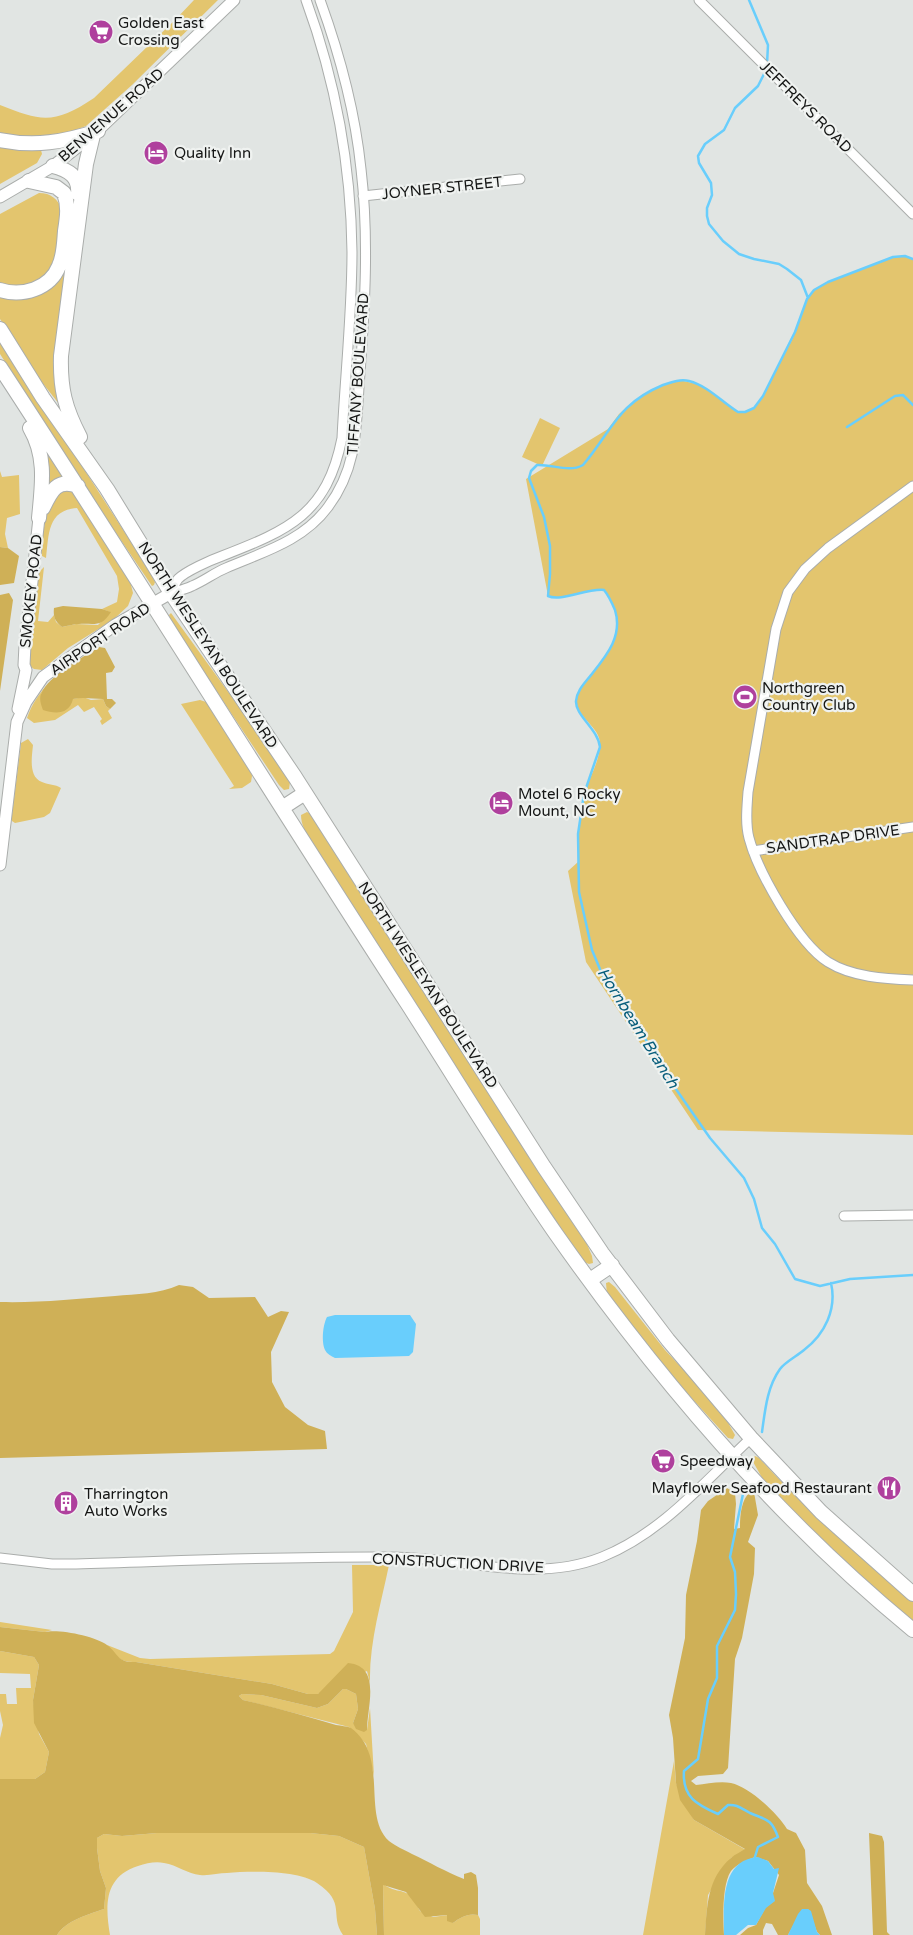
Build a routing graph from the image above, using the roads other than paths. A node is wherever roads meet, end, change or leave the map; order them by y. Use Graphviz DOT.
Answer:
graph roads {
  1 [pos="234,0"];
  2 [pos="306,0"];
  3 [pos="320,0"];
  4 [pos="699,0"];
  5 [pos="95,133"];
  6 [pos="0,140"];
  7 [pos="53,166"];
  8 [pos="29,180"];
  9 [pos="520,180"];
  10 [pos="364,196"];
  11 [pos="0,197"];
  12 [pos="913,214"];
  13 [pos="77,234"];
  14 [pos="0,290"];
  15 [pos="0,329"];
  16 [pos="0,368"];
  17 [pos="100,478"];
  18 [pos="78,486"];
  19 [pos="913,486"];
  20 [pos="39,518"];
  21 [pos="171,593"];
  22 [pos="152,603"];
  23 [pos="17,722"];
  24 [pos="305,793"];
  25 [pos="282,808"];
  26 [pos="913,827"];
  27 [pos="753,851"];
  28 [pos="0,865"];
  29 [pos="913,980"];
  30 [pos="913,1215"];
  31 [pos="844,1216"];
  32 [pos="612,1266"];
  33 [pos="590,1280"];
  34 [pos="751,1438"];
  35 [pos="731,1456"];
  36 [pos="0,1558"];
  37 [pos="913,1594"];
  38 [pos="913,1630"];
  1 -- 5 [label="main road, BENVENUE ROAD"];
  2 -- 21 [label="street, TIFFANY BOULEVARD"];
  3 -- 10 [label="street, TIFFANY BOULEVARD"];
  4 -- 12 [label="street, JEFFREYS ROAD"];
  5 -- 6 [label="highway"];
  5 -- 7 [label="main road, BENVENUE ROAD"];
  5 -- 13 [label="highway"];
  7 -- 8 [label="main road, BENVENUE ROAD"];
  7 -- 13 [label="highway"];
  8 -- 11 [label="main road, BENVENUE ROAD"];
  8 -- 14 [label="highway"];
  9 -- 10 [label="street, JOYNER STREET"];
  10 -- 21 [label="street, TIFFANY BOULEVARD"];
  13 -- 17 [label="highway"];
  15 -- 17 [label="highway, NORTH WESLEYAN BOULEVARD"];
  16 -- 18 [label="highway, NORTH WESLEYAN BOULEVARD"];
  16 -- 20 [label="highway"];
  17 -- 21 [label="highway, NORTH WESLEYAN BOULEVARD"];
  18 -- 20 [label="highway"];
  18 -- 22 [label="highway, NORTH WESLEYAN BOULEVARD"];
  19 -- 27 [label="street"];
  20 -- 23 [label="main road, SMOKEY ROAD"];
  21 -- 22 [label="main road, AIRPORT ROAD"];
  21 -- 24 [label="highway, NORTH WESLEYAN BOULEVARD"];
  22 -- 23 [label="main road, AIRPORT ROAD"];
  22 -- 25 [label="highway, NORTH WESLEYAN BOULEVARD"];
  23 -- 28 [label="main road, AIRPORT ROAD"];
  24 -- 25 [label="highway"];
  24 -- 32 [label="highway, NORTH WESLEYAN BOULEVARD"];
  25 -- 33 [label="highway, NORTH WESLEYAN BOULEVARD"];
  26 -- 27 [label="street, SANDTRAP DRIVE"];
  27 -- 29 [label="street"];
  30 -- 31 [label="street"];
  32 -- 33 [label="highway"];
  32 -- 34 [label="highway, NORTH WESLEYAN BOULEVARD"];
  33 -- 35 [label="highway, NORTH WESLEYAN BOULEVARD"];
  34 -- 35 [label="street, CONSTRUCTION DRIVE"];
  34 -- 37 [label="highway, NORTH WESLEYAN BOULEVARD"];
  35 -- 36 [label="street, CONSTRUCTION DRIVE"];
  35 -- 38 [label="highway, NORTH WESLEYAN BOULEVARD"];
}
